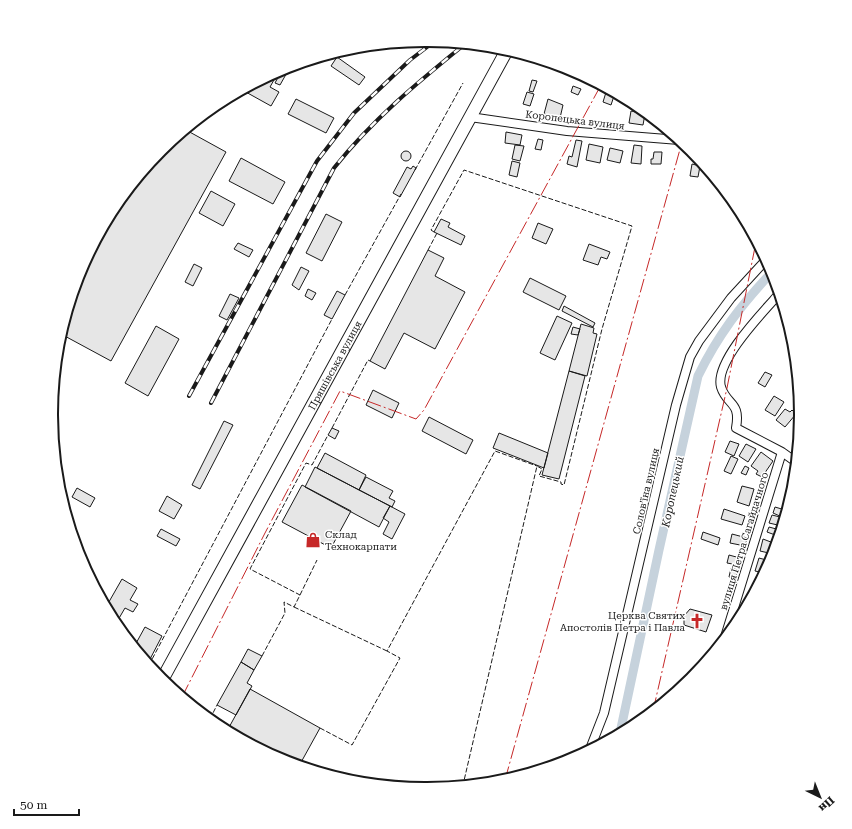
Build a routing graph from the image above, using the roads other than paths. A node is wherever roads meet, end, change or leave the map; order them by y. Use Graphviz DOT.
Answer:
graph roads {
  1 [pos="505,56"];
  2 [pos="470,117"];
  3 [pos="669,139"];
  4 [pos="762,265"];
  5 [pos="775,299"];
  6 [pos="782,452"];
  7 [pos="791,458"];
  8 [pos="730,622"];
  9 [pos="166,674"];
  10 [pos="593,742"];
  1 -- 2 [label="main road, Пряшівська вулиця"];
  2 -- 3 [label="street, Коропецька вулиця"];
  2 -- 9 [label="main road, Пряшівська вулиця"];
  4 -- 10 [label="street, Соловʼїна вулиця"];
  5 -- 6 [label="street"];
  6 -- 7 [label="street"];
  6 -- 8 [label="street, вулиця Петра Сагайдачного"];
}
